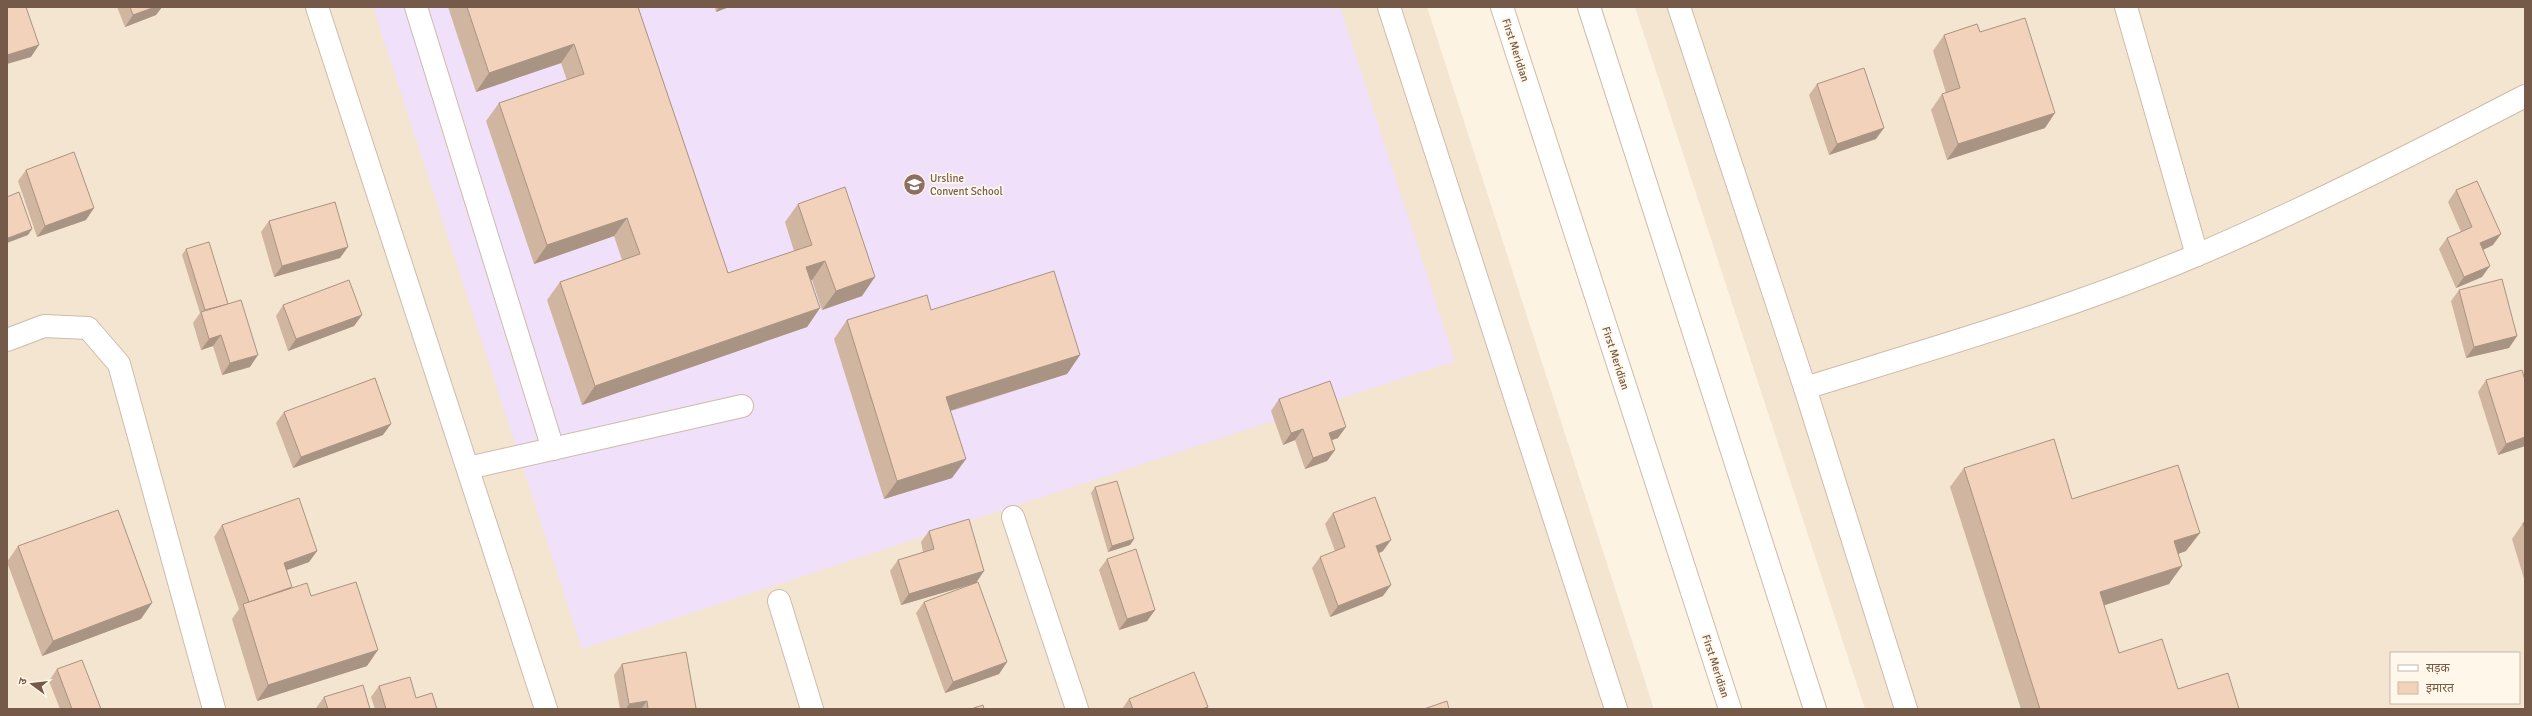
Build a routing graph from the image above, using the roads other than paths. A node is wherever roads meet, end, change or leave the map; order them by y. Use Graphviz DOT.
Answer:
graph roads {
  1 [pos="317,7"];
  2 [pos="416,7"];
  3 [pos="1388,7"];
  4 [pos="1502,7"];
  5 [pos="1589,7"];
  6 [pos="1679,7"];
  7 [pos="2126,7"];
  8 [pos="2525,96"];
  9 [pos="2197,255"];
  10 [pos="7,340"];
  11 [pos="1805,388"];
  12 [pos="742,406"];
  13 [pos="553,448"];
  14 [pos="468,468"];
  15 [pos="1013,517"];
  16 [pos="779,601"];
  17 [pos="214,709"];
  18 [pos="546,709"];
  19 [pos="812,709"];
  20 [pos="1077,709"];
  21 [pos="1616,709"];
  22 [pos="1730,709"];
  23 [pos="1815,709"];
  24 [pos="1906,709"];
  1 -- 14 [label="street"];
  2 -- 13 [label="street"];
  3 -- 21 [label="street"];
  4 -- 22 [label="street, First Meridian"];
  5 -- 23 [label="street"];
  6 -- 11 [label="street"];
  7 -- 9 [label="street"];
  8 -- 9 [label="street"];
  9 -- 11 [label="street"];
  10 -- 17 [label="street"];
  11 -- 24 [label="street"];
  12 -- 13 [label="street"];
  13 -- 14 [label="street"];
  14 -- 18 [label="street"];
  15 -- 20 [label="street"];
  16 -- 19 [label="street"];
}
